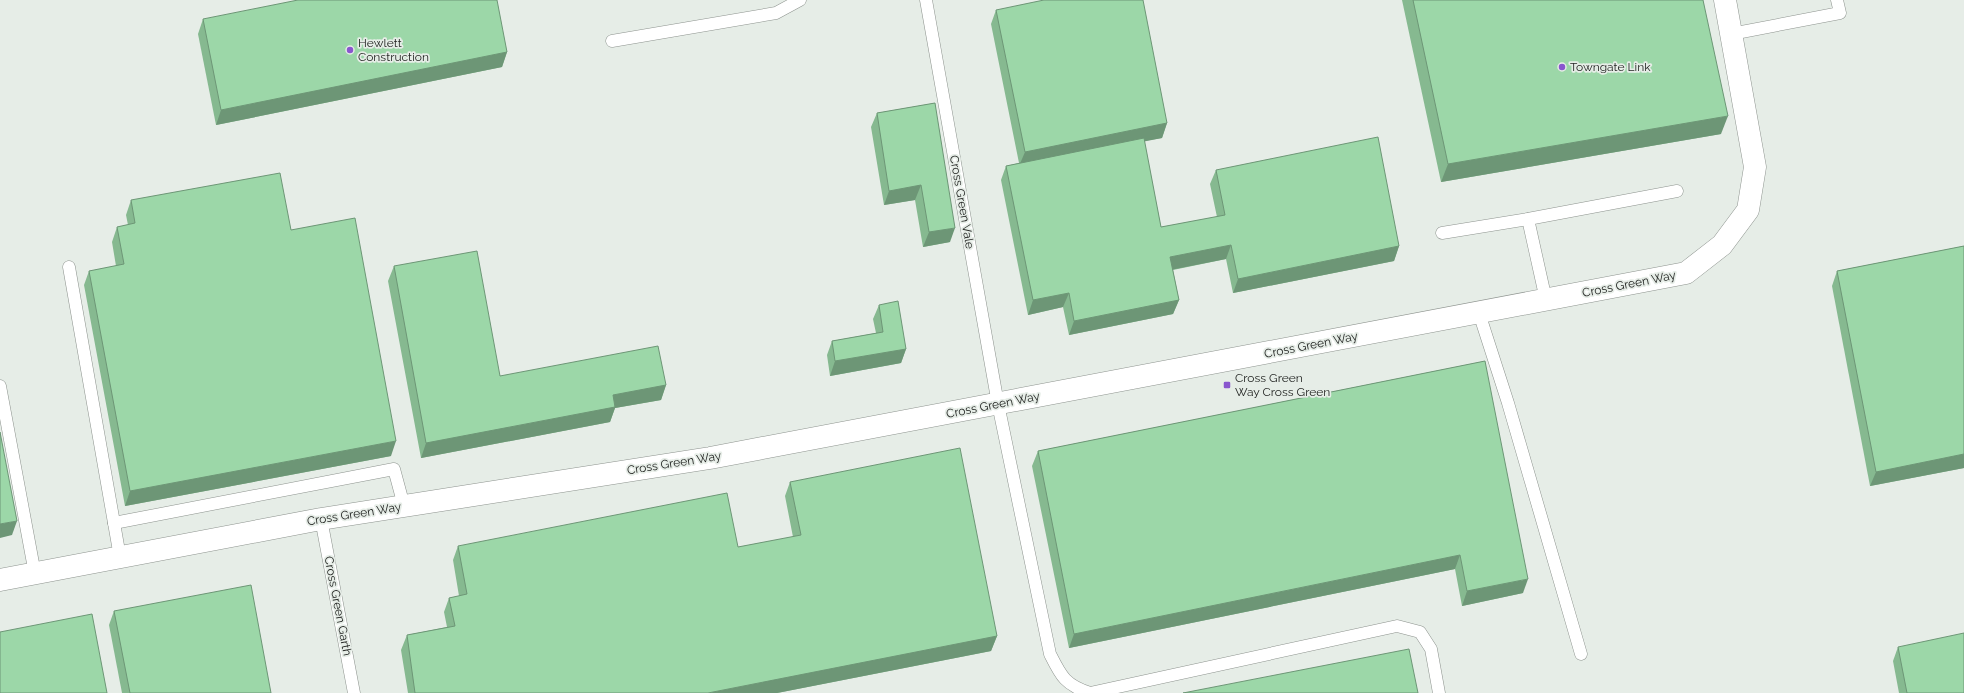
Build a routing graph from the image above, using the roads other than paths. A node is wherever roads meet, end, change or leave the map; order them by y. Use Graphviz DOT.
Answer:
graph roads {
  1 [pos="800,0"];
  2 [pos="926,0"];
  3 [pos="1725,0"];
  4 [pos="1837,0"];
  5 [pos="1731,34"];
  6 [pos="612,41"];
  7 [pos="1677,190"];
  8 [pos="1528,219"];
  9 [pos="1442,233"];
  10 [pos="69,267"];
  11 [pos="1546,300"];
  12 [pos="1479,313"];
  13 [pos="0,386"];
  14 [pos="998,404"];
  15 [pos="404,506"];
  16 [pos="321,519"];
  17 [pos="114,523"];
  18 [pos="120,557"];
  19 [pos="35,574"];
  20 [pos="0,580"];
  21 [pos="1581,654"];
  22 [pos="354,693"];
  23 [pos="1090,693"];
  24 [pos="1439,693"];
  1 -- 6 [label="lane"];
  2 -- 14 [label="lane, Cross Green Vale"];
  3 -- 5 [label="street, Cross Green Way"];
  4 -- 5 [label="lane"];
  5 -- 11 [label="street, Cross Green Way"];
  7 -- 8 [label="lane"];
  8 -- 9 [label="lane"];
  8 -- 11 [label="lane"];
  10 -- 17 [label="lane"];
  11 -- 12 [label="street, Cross Green Way"];
  12 -- 14 [label="street, Cross Green Way"];
  12 -- 21 [label="lane"];
  13 -- 19 [label="lane"];
  14 -- 15 [label="street, Cross Green Way"];
  14 -- 23 [label="lane, Cross Green Vale"];
  15 -- 16 [label="street, Cross Green Way"];
  15 -- 17 [label="lane"];
  16 -- 18 [label="street, Cross Green Way"];
  16 -- 22 [label="lane, Cross Green Garth"];
  17 -- 18 [label="lane"];
  18 -- 19 [label="street, Cross Green Way"];
  19 -- 20 [label="street, Cross Green Way"];
  23 -- 24 [label="lane"];
}
